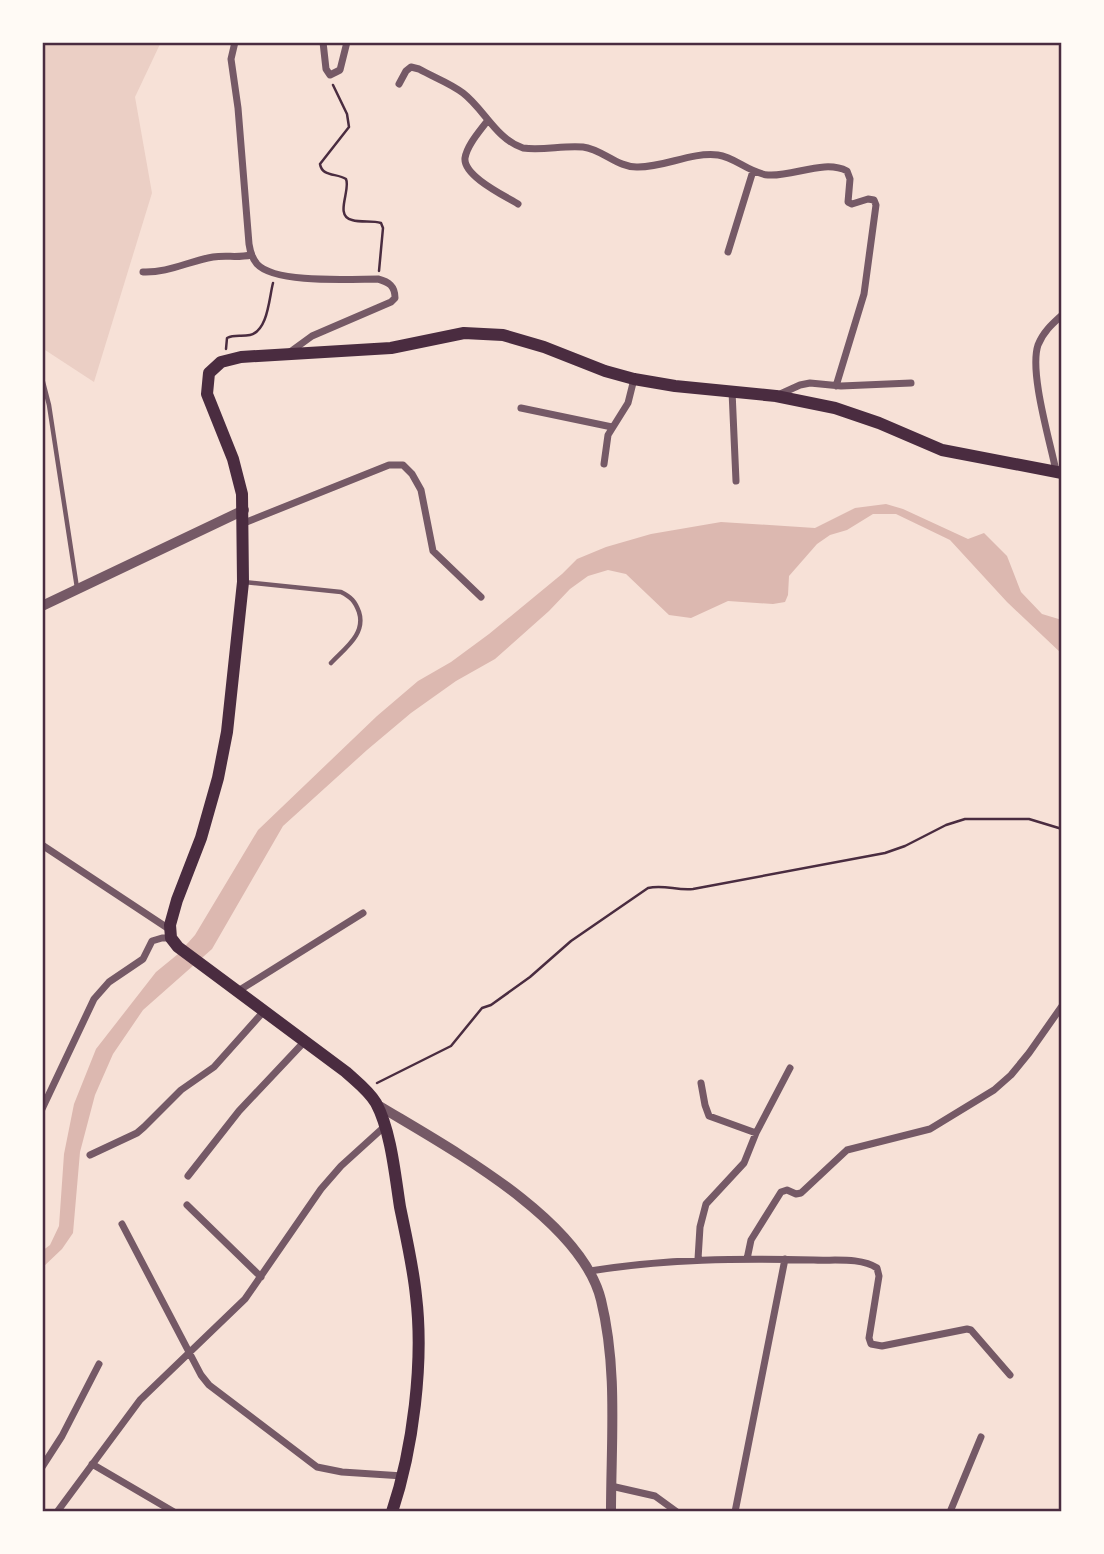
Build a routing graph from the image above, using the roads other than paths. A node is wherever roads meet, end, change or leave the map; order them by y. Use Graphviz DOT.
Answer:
graph roads {
  1 [pos="235,42"];
  2 [pos="323,42"];
  3 [pos="347,42"];
  4 [pos="399,84"];
  5 [pos="488,120"];
  6 [pos="753,171"];
  7 [pos="518,204"];
  8 [pos="727,252"];
  9 [pos="251,255"];
  10 [pos="144,272"];
  11 [pos="1062,315"];
  12 [pos="290,352"];
  13 [pos="42,378"];
  14 [pos="634,379"];
  15 [pos="911,383"];
  16 [pos="836,386"];
  17 [pos="733,391"];
  18 [pos="776,396"];
  19 [pos="49,405"];
  20 [pos="42,406"];
  21 [pos="522,408"];
  22 [pos="612,427"];
  23 [pos="604,464"];
  24 [pos="1059,472"];
  25 [pos="736,481"];
  26 [pos="244,516"];
  27 [pos="243,582"];
  28 [pos="78,590"];
  29 [pos="481,597"];
  30 [pos="42,606"];
  31 [pos="331,663"];
  32 [pos="42,845"];
  33 [pos="363,913"];
  34 [pos="173,938"];
  35 [pos="238,991"];
  36 [pos="1062,1006"];
  37 [pos="264,1011"];
  38 [pos="305,1041"];
  39 [pos="790,1069"];
  40 [pos="701,1083"];
  41 [pos="376,1104"];
  42 [pos="42,1109"];
  43 [pos="384,1127"];
  44 [pos="756,1133"];
  45 [pos="90,1155"];
  46 [pos="188,1176"];
  47 [pos="187,1205"];
  48 [pos="122,1224"];
  49 [pos="698,1259"];
  50 [pos="747,1259"];
  51 [pos="785,1259"];
  52 [pos="590,1271"];
  53 [pos="261,1277"];
  54 [pos="188,1353"];
  55 [pos="99,1364"];
  56 [pos="1010,1375"];
  57 [pos="981,1437"];
  58 [pos="92,1464"];
  59 [pos="42,1467"];
  60 [pos="403,1476"];
  61 [pos="611,1486"];
  62 [pos="57,1512"];
  63 [pos="174,1512"];
  64 [pos="392,1512"];
  65 [pos="611,1512"];
  66 [pos="677,1512"];
  67 [pos="735,1512"];
  68 [pos="950,1512"];
  1 -- 9 [label="street"];
  2 -- 3 [label="street"];
  4 -- 5 [label="street"];
  5 -- 6 [label="street"];
  5 -- 7 [label="street"];
  6 -- 8 [label="street"];
  6 -- 16 [label="street"];
  9 -- 10 [label="street"];
  9 -- 12 [label="street"];
  11 -- 24 [label="street"];
  12 -- 14 [label="main road"];
  12 -- 26 [label="main road"];
  13 -- 19 [label="lane"];
  14 -- 17 [label="main road"];
  14 -- 22 [label="street"];
  15 -- 16 [label="street"];
  16 -- 18 [label="street"];
  17 -- 18 [label="main road"];
  17 -- 25 [label="street"];
  18 -- 24 [label="main road"];
  19 -- 20 [label="lane"];
  19 -- 28 [label="lane"];
  21 -- 22 [label="street"];
  22 -- 23 [label="street"];
  26 -- 27 [label="main road"];
  26 -- 28 [label="street"];
  26 -- 29 [label="street"];
  27 -- 31 [label="lane"];
  27 -- 34 [label="main road"];
  28 -- 30 [label="street"];
  32 -- 34 [label="street"];
  33 -- 35 [label="street"];
  34 -- 35 [label="main road"];
  34 -- 42 [label="street"];
  35 -- 37 [label="main road"];
  36 -- 50 [label="street"];
  37 -- 38 [label="main road"];
  37 -- 45 [label="street"];
  38 -- 41 [label="main road"];
  38 -- 46 [label="street"];
  39 -- 44 [label="street"];
  40 -- 44 [label="street"];
  41 -- 43 [label="main road"];
  41 -- 52 [label="street"];
  43 -- 53 [label="street"];
  43 -- 60 [label="main road"];
  44 -- 49 [label="street"];
  47 -- 53 [label="street"];
  48 -- 54 [label="street"];
  49 -- 50 [label="street"];
  49 -- 52 [label="street"];
  50 -- 51 [label="street"];
  51 -- 56 [label="street"];
  51 -- 67 [label="street"];
  52 -- 61 [label="street"];
  53 -- 54 [label="street"];
  54 -- 58 [label="street"];
  54 -- 60 [label="street"];
  55 -- 59 [label="street"];
  57 -- 68 [label="street"];
  58 -- 62 [label="street"];
  58 -- 63 [label="street"];
  60 -- 64 [label="main road"];
  61 -- 65 [label="street"];
  61 -- 66 [label="street"];
}
